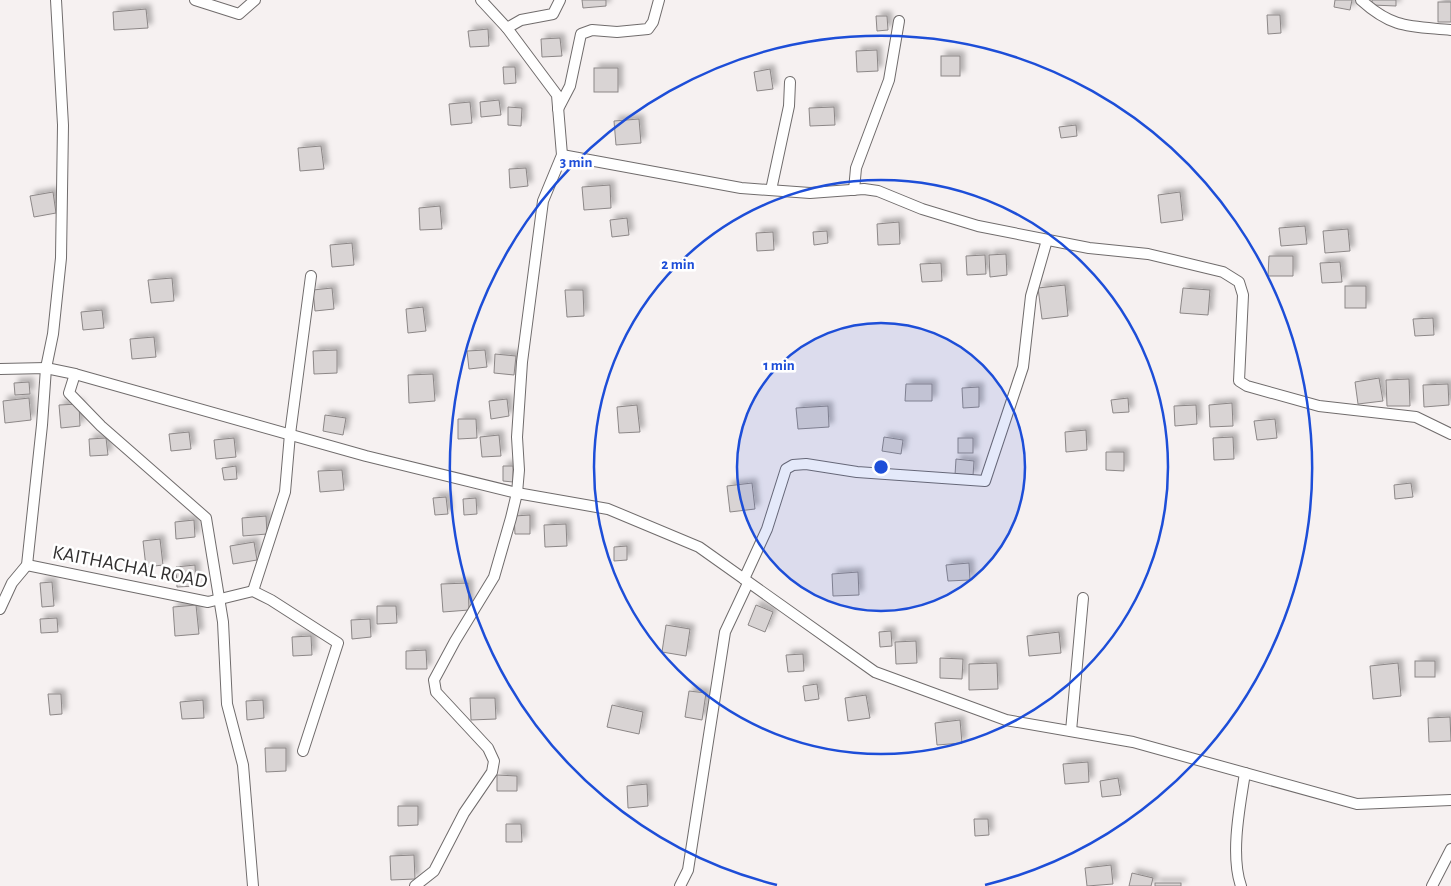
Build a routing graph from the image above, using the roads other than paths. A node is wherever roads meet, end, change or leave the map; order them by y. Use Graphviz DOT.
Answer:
graph roads {
  1 [pos="56,0"];
  2 [pos="194,0"];
  3 [pos="255,0"];
  4 [pos="482,0"];
  5 [pos="560,0"];
  6 [pos="659,0"];
  7 [pos="1360,0"];
  8 [pos="899,21"];
  9 [pos="507,28"];
  10 [pos="1451,30"];
  11 [pos="790,82"];
  12 [pos="558,109"];
  13 [pos="562,155"];
  14 [pos="771,190"];
  15 [pos="854,190"];
  16 [pos="1047,240"];
  17 [pos="311,276"];
  18 [pos="46,368"];
  19 [pos="0,369"];
  20 [pos="75,374"];
  21 [pos="290,434"];
  22 [pos="1451,434"];
  23 [pos="517,493"];
  24 [pos="27,565"];
  25 [pos="746,581"];
  26 [pos="253,591"];
  27 [pos="1083,598"];
  28 [pos="219,600"];
  29 [pos="0,609"];
  30 [pos="1071,731"];
  31 [pos="303,751"];
  32 [pos="1245,773"];
  33 [pos="1451,800"];
  34 [pos="1451,850"];
  35 [pos="253,886"];
  36 [pos="415,886"];
  37 [pos="680,886"];
  38 [pos="1241,886"];
  39 [pos="1432,886"];
  1 -- 18 [label="street"];
  2 -- 3 [label="street"];
  4 -- 9 [label="street"];
  5 -- 9 [label="street"];
  6 -- 12 [label="street"];
  7 -- 10 [label="street"];
  8 -- 15 [label="street"];
  9 -- 12 [label="street"];
  11 -- 14 [label="street"];
  12 -- 13 [label="street"];
  13 -- 14 [label="street"];
  13 -- 23 [label="street"];
  14 -- 15 [label="street"];
  15 -- 16 [label="street"];
  16 -- 22 [label="street"];
  16 -- 25 [label="street"];
  17 -- 21 [label="street"];
  18 -- 19 [label="street"];
  18 -- 20 [label="street"];
  18 -- 24 [label="street"];
  20 -- 21 [label="street"];
  20 -- 28 [label="street"];
  21 -- 23 [label="street"];
  21 -- 26 [label="street"];
  23 -- 25 [label="street"];
  23 -- 36 [label="street"];
  24 -- 28 [label="street, KAITHACHAL ROAD"];
  24 -- 29 [label="street"];
  25 -- 30 [label="street"];
  25 -- 37 [label="street"];
  26 -- 28 [label="street, KAITHACHAL ROAD"];
  26 -- 31 [label="street"];
  27 -- 30 [label="street"];
  28 -- 35 [label="street"];
  30 -- 32 [label="street"];
  32 -- 33 [label="street"];
  32 -- 38 [label="street"];
  34 -- 39 [label="street"];
}
